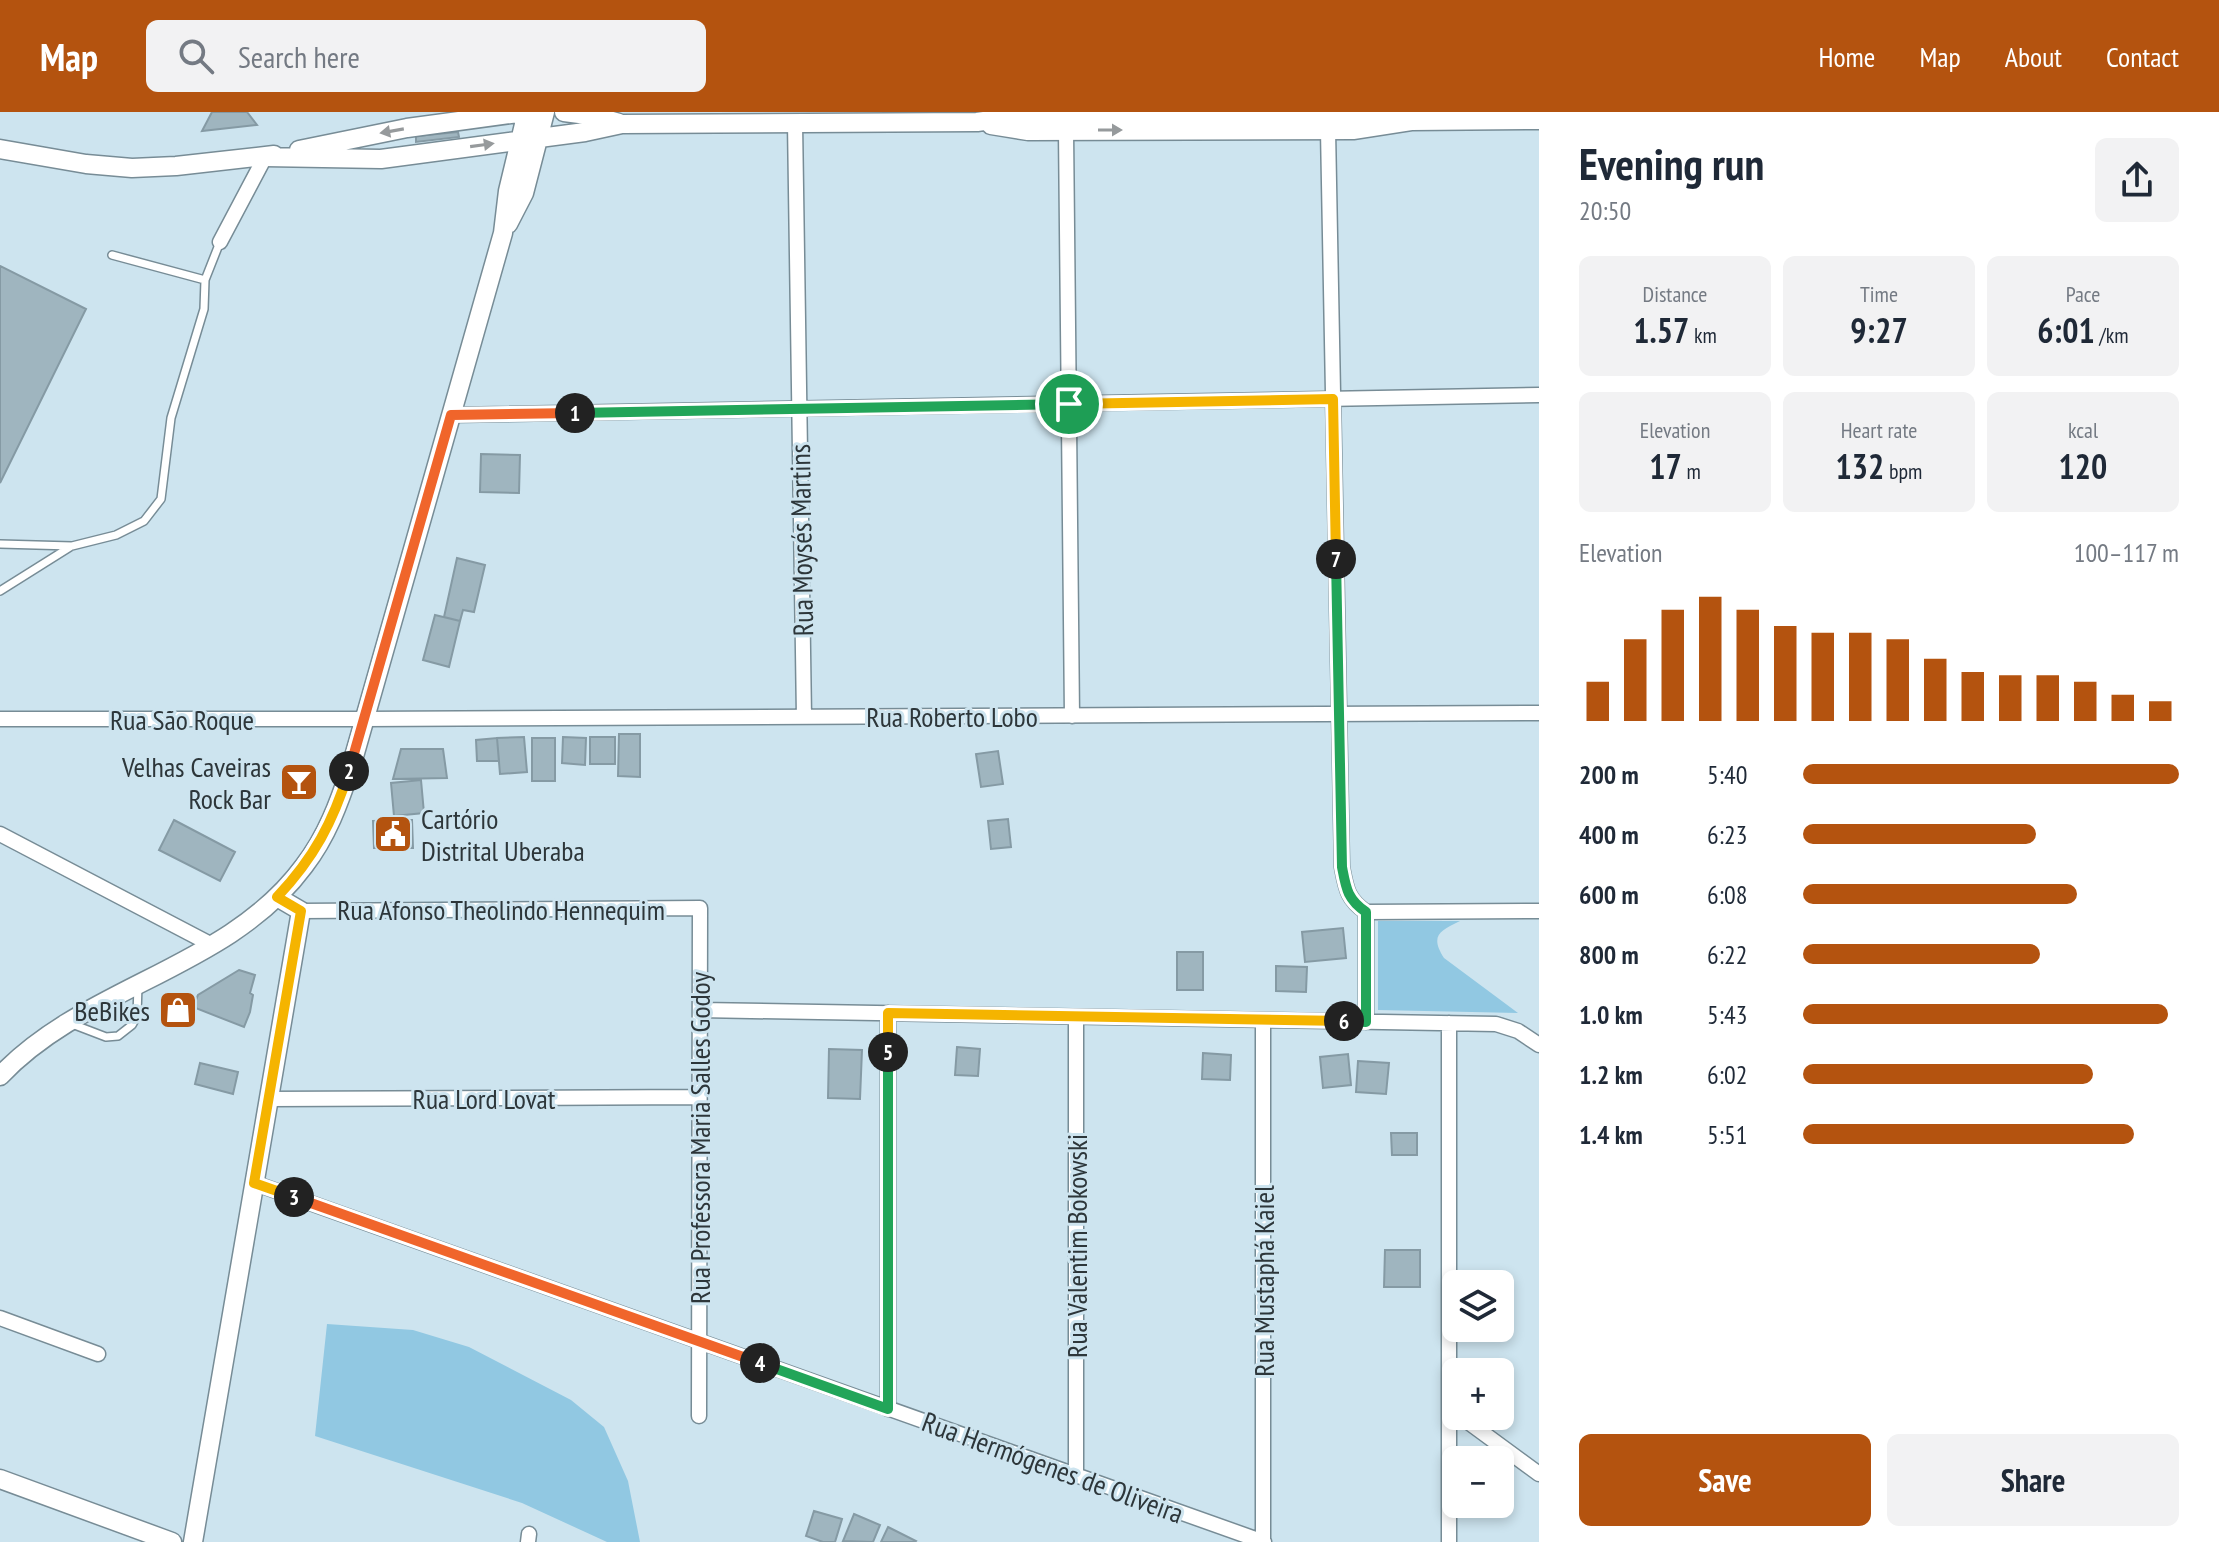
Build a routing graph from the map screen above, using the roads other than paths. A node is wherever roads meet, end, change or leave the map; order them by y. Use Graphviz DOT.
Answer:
graph roads {
  1 [pos="526,112"];
  2 [pos="545,112"];
  3 [pos="564,112"];
  4 [pos="1479,116"];
  5 [pos="1539,120"];
  6 [pos="1411,121"];
  7 [pos="977,122"];
  8 [pos="795,123"];
  9 [pos="622,124"];
  10 [pos="1328,130"];
  11 [pos="1066,131"];
  12 [pos="530,138"];
  13 [pos="0,149"];
  14 [pos="265,157"];
  15 [pos="220,242"];
  16 [pos="112,255"];
  17 [pos="205,280"];
  18 [pos="1539,395"];
  19 [pos="1333,399"];
  20 [pos="1069,404"];
  21 [pos="799,409"];
  22 [pos="451,415"];
  23 [pos="0,544"];
  24 [pos="72,546"];
  25 [pos="0,591"];
  26 [pos="1539,713"];
  27 [pos="1339,714"];
  28 [pos="1072,716"];
  29 [pos="804,717"];
  30 [pos="0,719"];
  31 [pos="364,719"];
  32 [pos="0,834"];
  33 [pos="277,897"];
  34 [pos="700,908"];
  35 [pos="301,911"];
  36 [pos="1539,911"];
  37 [pos="1366,912"];
  38 [pos="212,945"];
  39 [pos="138,983"];
  40 [pos="700,1010"];
  41 [pos="888,1013"];
  42 [pos="1076,1017"];
  43 [pos="1263,1020"];
  44 [pos="66,1022"];
  45 [pos="1366,1022"];
  46 [pos="1449,1023"];
  47 [pos="1539,1045"];
  48 [pos="2,1072"];
  49 [pos="699,1097"];
  50 [pos="269,1099"];
  51 [pos="254,1183"];
  52 [pos="0,1318"];
  53 [pos="699,1341"];
  54 [pos="98,1354"];
  55 [pos="1454,1358"];
  56 [pos="888,1409"];
  57 [pos="699,1416"];
  58 [pos="1454,1430"];
  59 [pos="1479,1430"];
  60 [pos="1539,1474"];
  61 [pos="1076,1476"];
  62 [pos="0,1479"];
  63 [pos="172,1542"];
  64 [pos="193,1542"];
  65 [pos="1263,1542"];
  66 [pos="1449,1542"];
  1 -- 12 [label="main road"];
  1 -- 14 [label="main road, one-way"];
  2 -- 12 [label="main road"];
  3 -- 9 [label="main road"];
  4 -- 5 [label="main road"];
  4 -- 6 [label="main road"];
  6 -- 7 [label="main road"];
  6 -- 10 [label="main road"];
  7 -- 8 [label="main road"];
  7 -- 11 [label="main road"];
  8 -- 9 [label="main road"];
  8 -- 21 [label="street, Rua Moysés Martins"];
  9 -- 12 [label="main road"];
  11 -- 10 [label="main road, one-way"];
  10 -- 19 [label="street"];
  11 -- 20 [label="street"];
  14 -- 12 [label="main road, one-way"];
  12 -- 22 [label="main road"];
  13 -- 14 [label="main road"];
  14 -- 15 [label="street"];
  15 -- 17 [label="lane"];
  16 -- 17 [label="lane"];
  17 -- 24 [label="lane"];
  18 -- 19 [label="street"];
  19 -- 20 [label="street"];
  19 -- 27 [label="street"];
  20 -- 21 [label="street"];
  20 -- 28 [label="street"];
  21 -- 22 [label="street"];
  21 -- 29 [label="street, Rua Moysés Martins"];
  22 -- 31 [label="main road"];
  23 -- 24 [label="lane"];
  24 -- 25 [label="lane"];
  26 -- 27 [label="street, Rua Roberto Lobo"];
  27 -- 28 [label="street, Rua Roberto Lobo"];
  27 -- 37 [label="street"];
  28 -- 29 [label="street, Rua Roberto Lobo"];
  29 -- 31 [label="street, Rua Roberto Lobo"];
  30 -- 31 [label="street, Rua São Roque"];
  31 -- 33 [label="main road"];
  32 -- 38 [label="street"];
  33 -- 35 [label="main road"];
  33 -- 38 [label="main road"];
  34 -- 35 [label="street, Rua Afonso Theolindo Hennequim"];
  34 -- 40 [label="street, Rua Professora Maria Salles Godoy"];
  35 -- 50 [label="main road"];
  36 -- 37 [label="street"];
  37 -- 45 [label="street"];
  38 -- 39 [label="main road"];
  39 -- 44 [label="main road"];
  39 -- 44 [label="lane"];
  40 -- 41 [label="street"];
  40 -- 49 [label="street, Rua Professora Maria Salles Godoy"];
  41 -- 42 [label="street"];
  41 -- 56 [label="street"];
  42 -- 43 [label="street"];
  42 -- 61 [label="street, Rua Valentim Bokowski"];
  43 -- 45 [label="street"];
  43 -- 65 [label="street, Rua Mustaphá Kaiel"];
  44 -- 48 [label="main road"];
  45 -- 46 [label="street"];
  46 -- 47 [label="street"];
  46 -- 55 [label="street"];
  49 -- 50 [label="street, Rua Lord Lovat"];
  49 -- 53 [label="street, Rua Professora Maria Salles Godoy"];
  50 -- 51 [label="main road"];
  51 -- 53 [label="street, Rua Hermógenes de Oliveira"];
  51 -- 64 [label="main road"];
  52 -- 54 [label="street"];
  53 -- 56 [label="street, Rua Hermógenes de Oliveira"];
  53 -- 57 [label="street, Rua Professora Maria Salles Godoy"];
  56 -- 61 [label="street, Rua Hermógenes de Oliveira"];
  58 -- 66 [label="street"];
  59 -- 60 [label="street"];
  61 -- 65 [label="street, Rua Hermógenes de Oliveira"];
  62 -- 63 [label="main road"];
}
